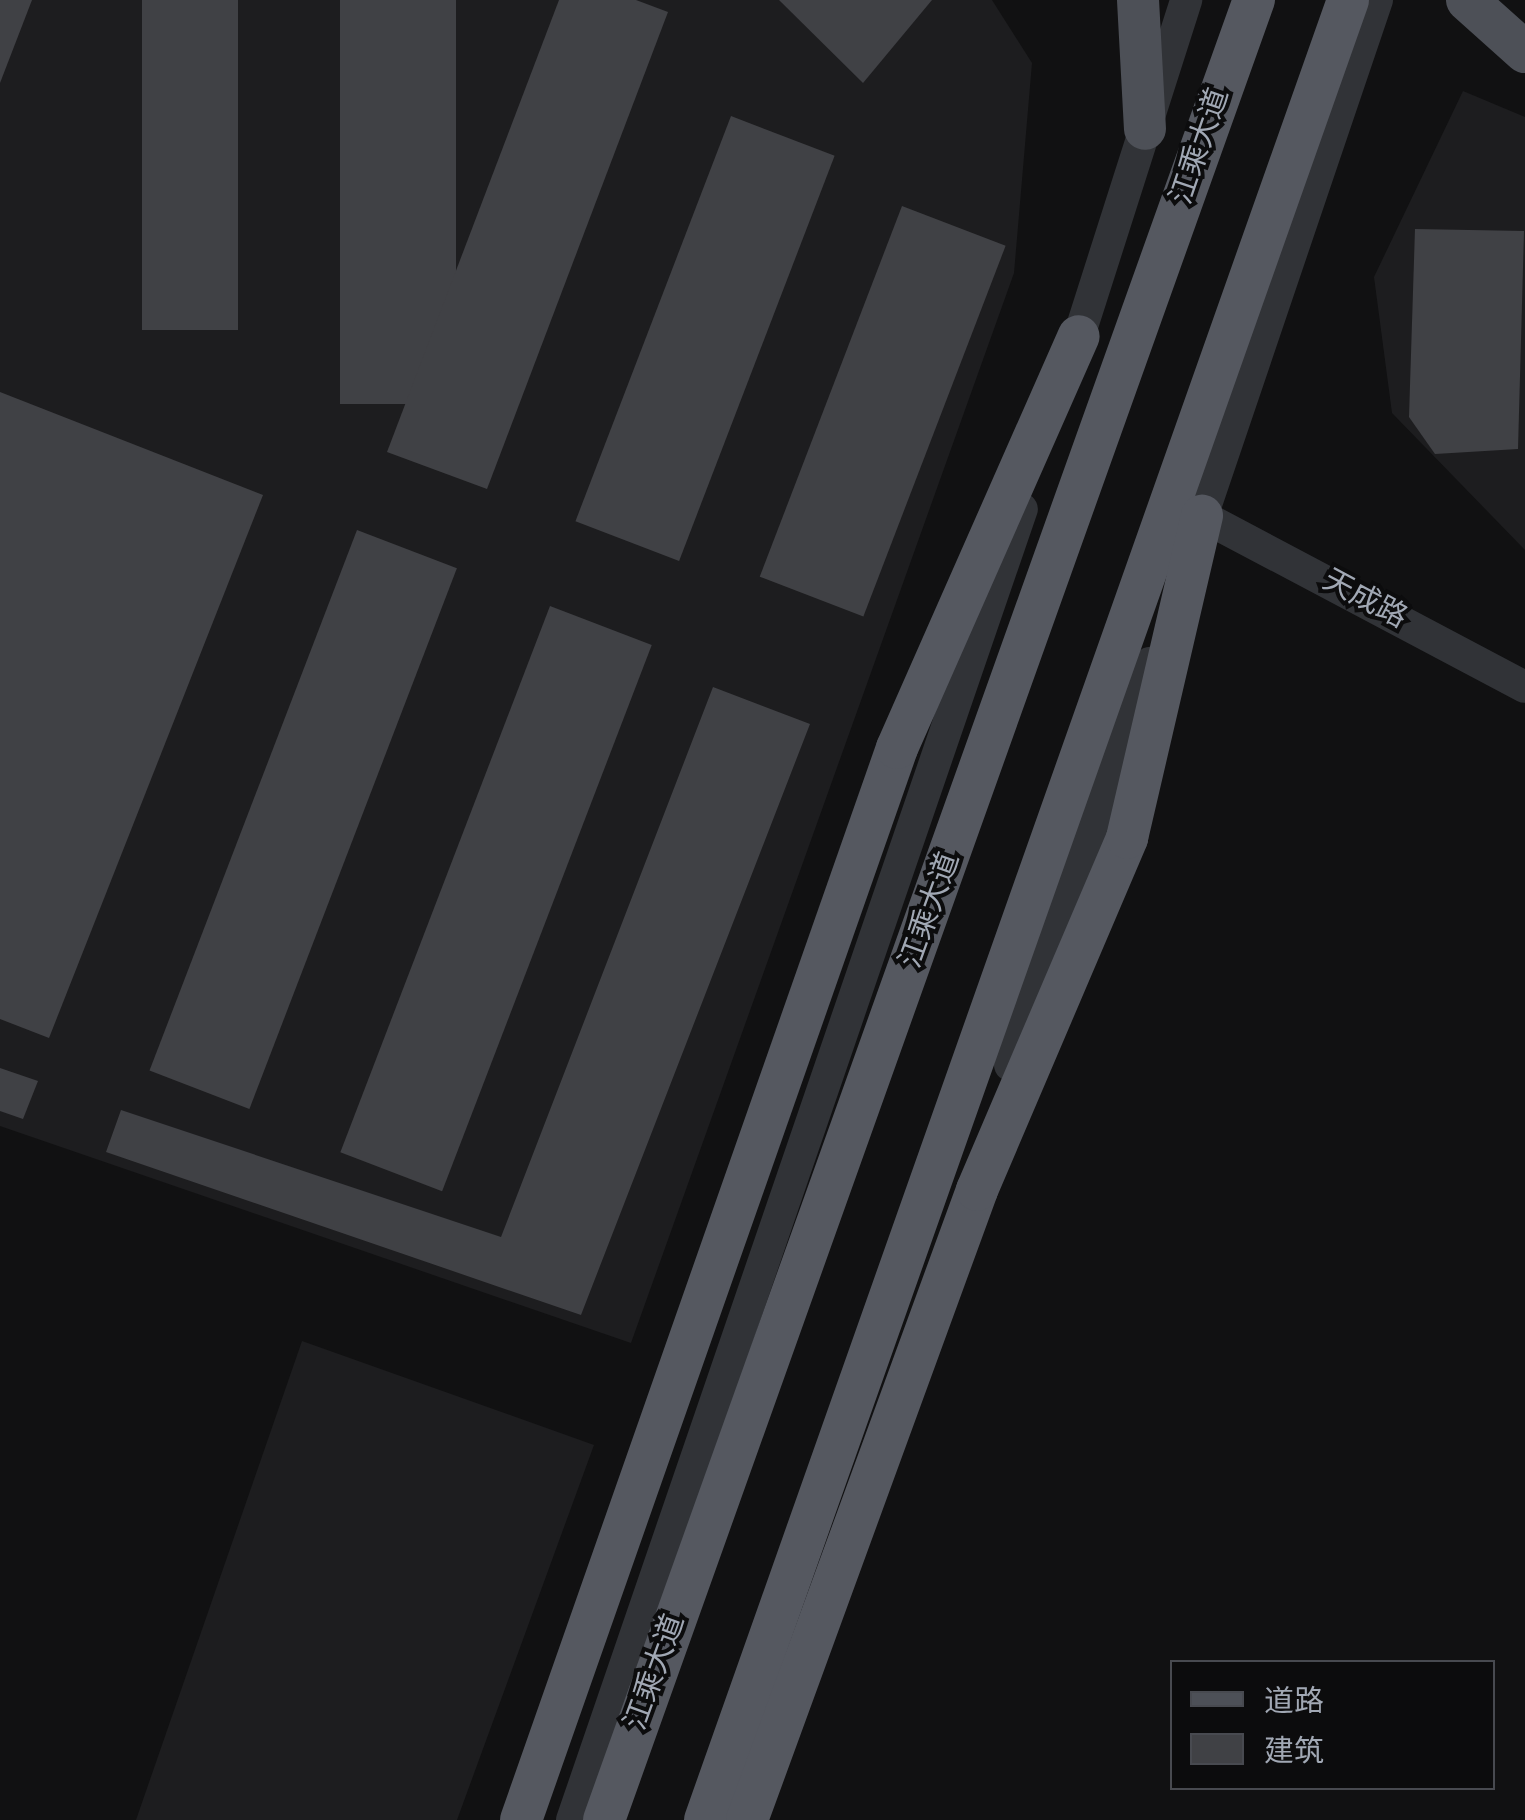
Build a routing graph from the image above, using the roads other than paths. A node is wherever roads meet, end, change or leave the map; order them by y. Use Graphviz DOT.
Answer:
graph roads {
  1 [pos="1138,0"];
  2 [pos="1186,0"];
  3 [pos="1254,0"];
  4 [pos="1348,0"];
  5 [pos="1377,0"];
  6 [pos="1467,0"];
  7 [pos="1525,52"];
  8 [pos="1145,129"];
  9 [pos="1078,336"];
  10 [pos="1202,516"];
  11 [pos="1525,687"];
  12 [pos="520,1820"];
  13 [pos="572,1820"];
  14 [pos="604,1820"];
  15 [pos="704,1820"];
  16 [pos="732,1820"];
  17 [pos="746,1820"];
  1 -- 8 [label="main road"];
  2 -- 8 [label="street"];
  3 -- 14 [label="highway, 江乘大道"];
  4 -- 15 [label="highway"];
  5 -- 10 [label="street"];
  6 -- 7 [label="main road"];
  8 -- 9 [label="street"];
  9 -- 12 [label="highway"];
  9 -- 13 [label="street"];
  10 -- 11 [label="street, 天成路"];
  10 -- 16 [label="street"];
  10 -- 17 [label="highway"];
}
